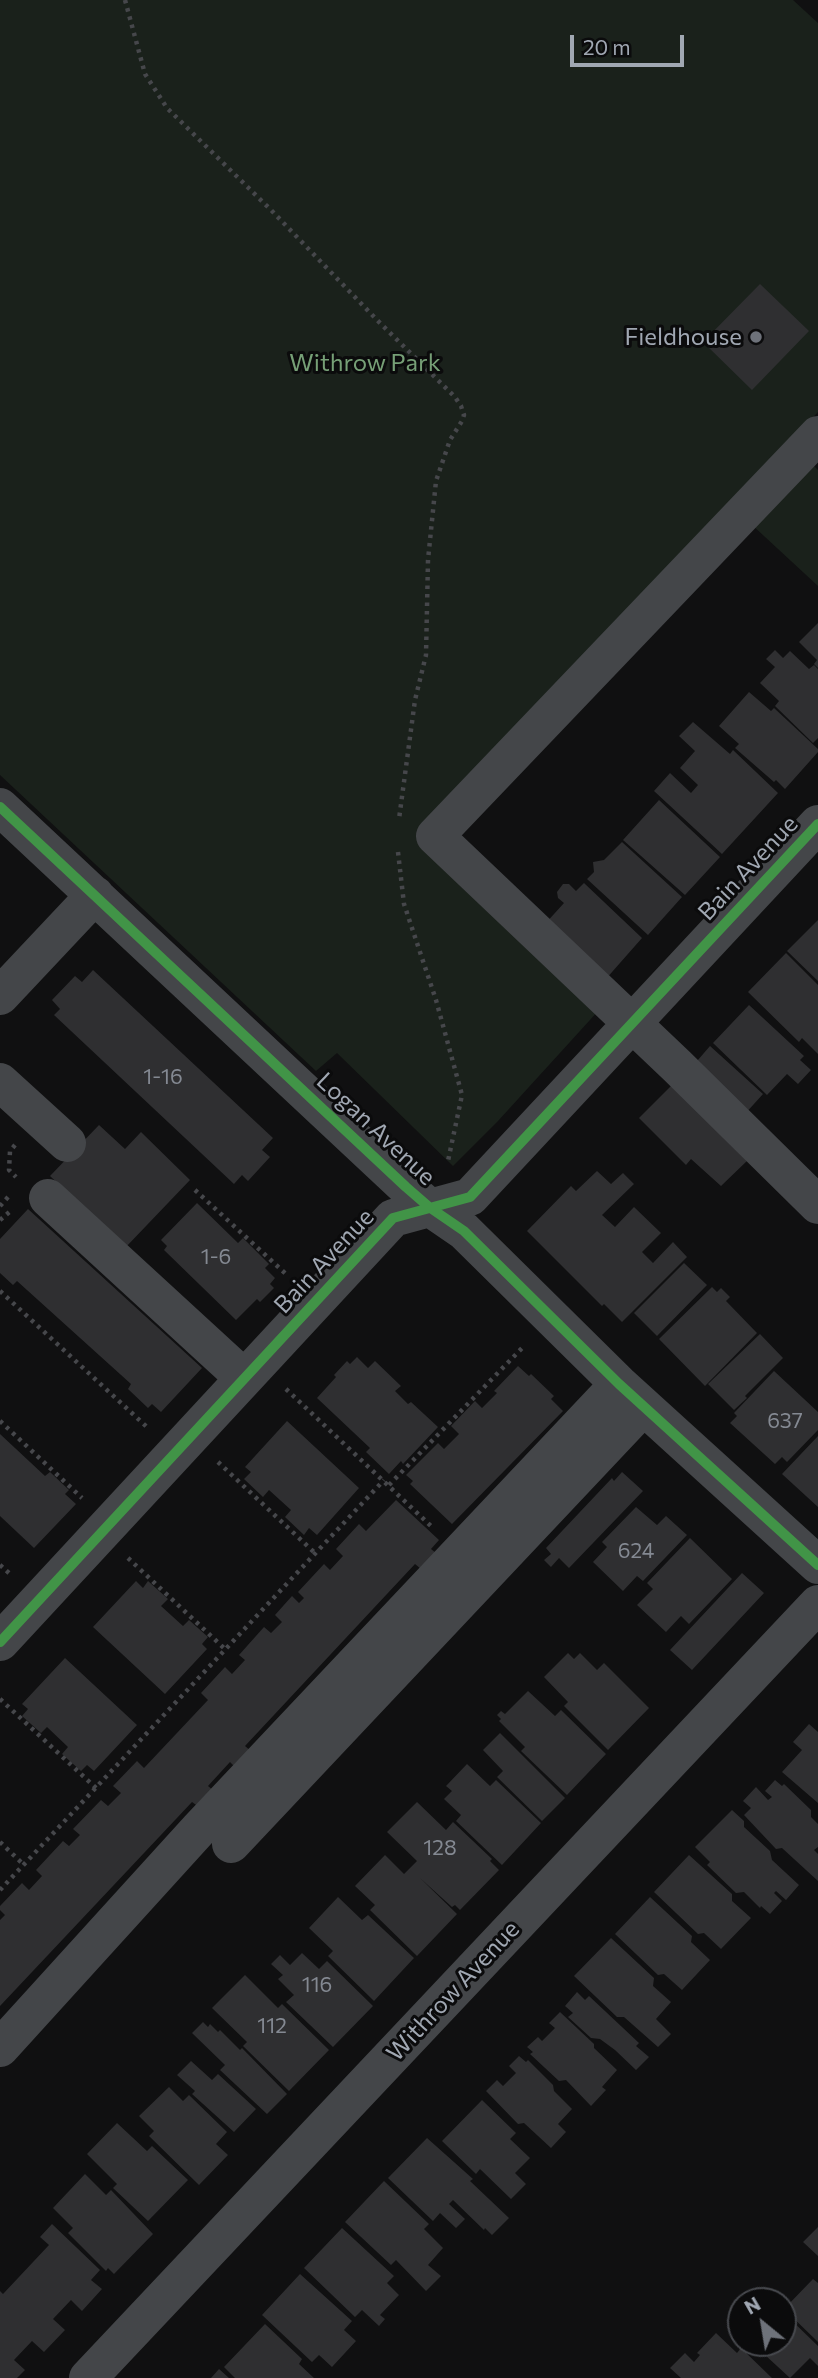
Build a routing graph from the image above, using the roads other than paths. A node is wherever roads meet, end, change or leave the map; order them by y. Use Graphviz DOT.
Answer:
graph roads {
  1 [pos="818,435"];
  2 [pos="0,807"];
  3 [pos="818,824"];
  4 [pos="95,895"];
  5 [pos="0,996"];
  6 [pos="631,1024"];
  7 [pos="0,1082"];
  8 [pos="67,1143"];
  9 [pos="48,1198"];
  10 [pos="818,1205"];
  11 [pos="429,1207"];
  12 [pos="262,1381"];
  13 [pos="631,1396"];
  14 [pos="818,1566"];
  15 [pos="818,1604"];
  16 [pos="0,1642"];
  17 [pos="231,1844"];
  18 [pos="0,2048"];
  19 [pos="88,2378"];
  1 -- 6 [label="street"];
  2 -- 4 [label="street, Logan Avenue"];
  3 -- 6 [label="street, Bain Avenue"];
  4 -- 5 [label="street"];
  4 -- 11 [label="street, Logan Avenue"];
  6 -- 10 [label="street"];
  6 -- 11 [label="street, Bain Avenue"];
  7 -- 8 [label="street"];
  9 -- 12 [label="street"];
  11 -- 12 [label="street, Bain Avenue"];
  11 -- 13 [label="street, Logan Avenue"];
  12 -- 16 [label="street, Bain Avenue"];
  13 -- 14 [label="street, Logan Avenue"];
  13 -- 17 [label="street"];
  13 -- 18 [label="street"];
  15 -- 19 [label="street, Withrow Avenue"];
}
